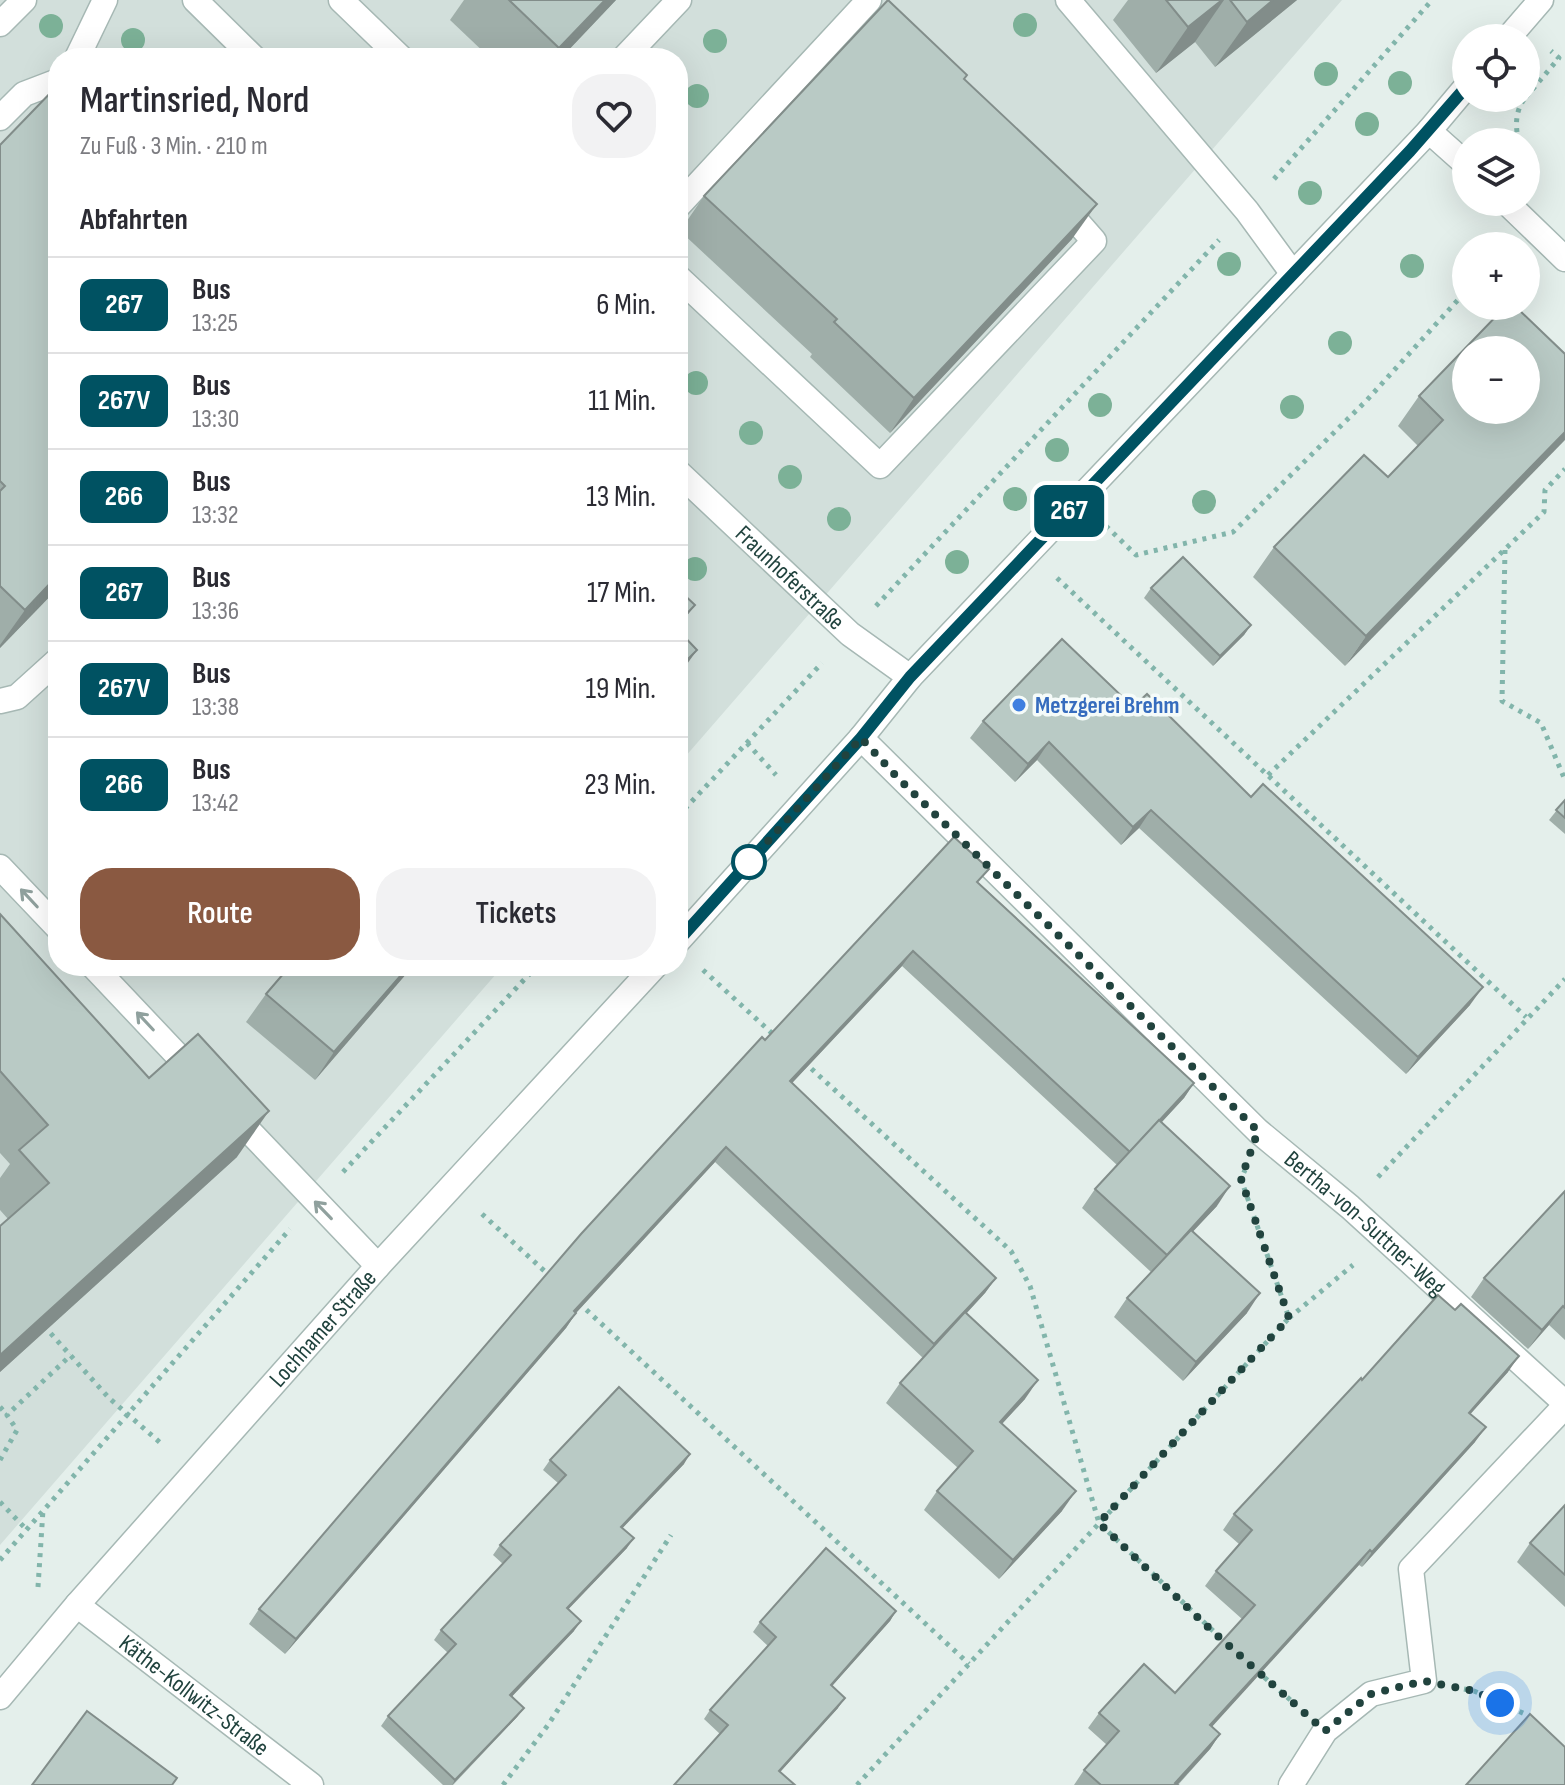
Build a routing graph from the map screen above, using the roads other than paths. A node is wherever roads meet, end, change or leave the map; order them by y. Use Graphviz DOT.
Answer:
graph roads {
  1 [pos="24,0"];
  2 [pos="105,0"];
  3 [pos="195,0"];
  4 [pos="341,0"];
  5 [pos="679,0"];
  6 [pos="869,0"];
  7 [pos="1068,0"];
  8 [pos="1541,0"];
  9 [pos="0,24"];
  10 [pos="1520,24"];
  11 [pos="82,48"];
  12 [pos="244,48"];
  13 [pos="391,48"];
  14 [pos="633,48"];
  15 [pos="48,85"];
  16 [pos="1452,104"];
  17 [pos="0,118"];
  18 [pos="1429,131"];
  19 [pos="1452,152"];
  20 [pos="1041,180"];
  21 [pos="688,195"];
  22 [pos="1520,216"];
  23 [pos="1565,259"];
  24 [pos="1293,274"];
  25 [pos="688,286"];
  26 [pos="688,481"];
  27 [pos="48,669"];
  28 [pos="910,677"];
  29 [pos="0,701"];
  30 [pos="861,738"];
  31 [pos="0,867"];
  32 [pos="48,917"];
  33 [pos="688,930"];
  34 [pos="102,976"];
  35 [pos="646,976"];
  36 [pos="378,1266"];
  37 [pos="1565,1404"];
  38 [pos="77,1605"];
  39 [pos="1,1694"];
  40 [pos="311,1785"];
  41 [pos="1291,1785"];
  1 -- 9 [label="street"];
  2 -- 11 [label="street"];
  3 -- 12 [label="street"];
  4 -- 13 [label="street"];
  5 -- 14 [label="street"];
  6 -- 21 [label="street"];
  7 -- 24 [label="street"];
  8 -- 10 [label="street"];
  15 -- 17 [label="street"];
  16 -- 18 [label="street"];
  18 -- 19 [label="street"];
  18 -- 24 [label="street"];
  20 -- 25 [label="street"];
  22 -- 23 [label="street"];
  24 -- 28 [label="street"];
  26 -- 28 [label="street, Fraunhoferstraße"];
  27 -- 29 [label="street"];
  28 -- 30 [label="street"];
  30 -- 33 [label="street"];
  30 -- 37 [label="street, Bertha-von-Suttner-Weg"];
  32 -- 31 [label="street, one-way"];
  36 -- 34 [label="street, one-way"];
  35 -- 36 [label="street, Lochhamer Straße"];
  36 -- 38 [label="street, Lochhamer Straße"];
  37 -- 41 [label="street"];
  38 -- 39 [label="street, Lochhamer Straße"];
  38 -- 40 [label="street, Käthe-Kollwitz-Straße"];
}
